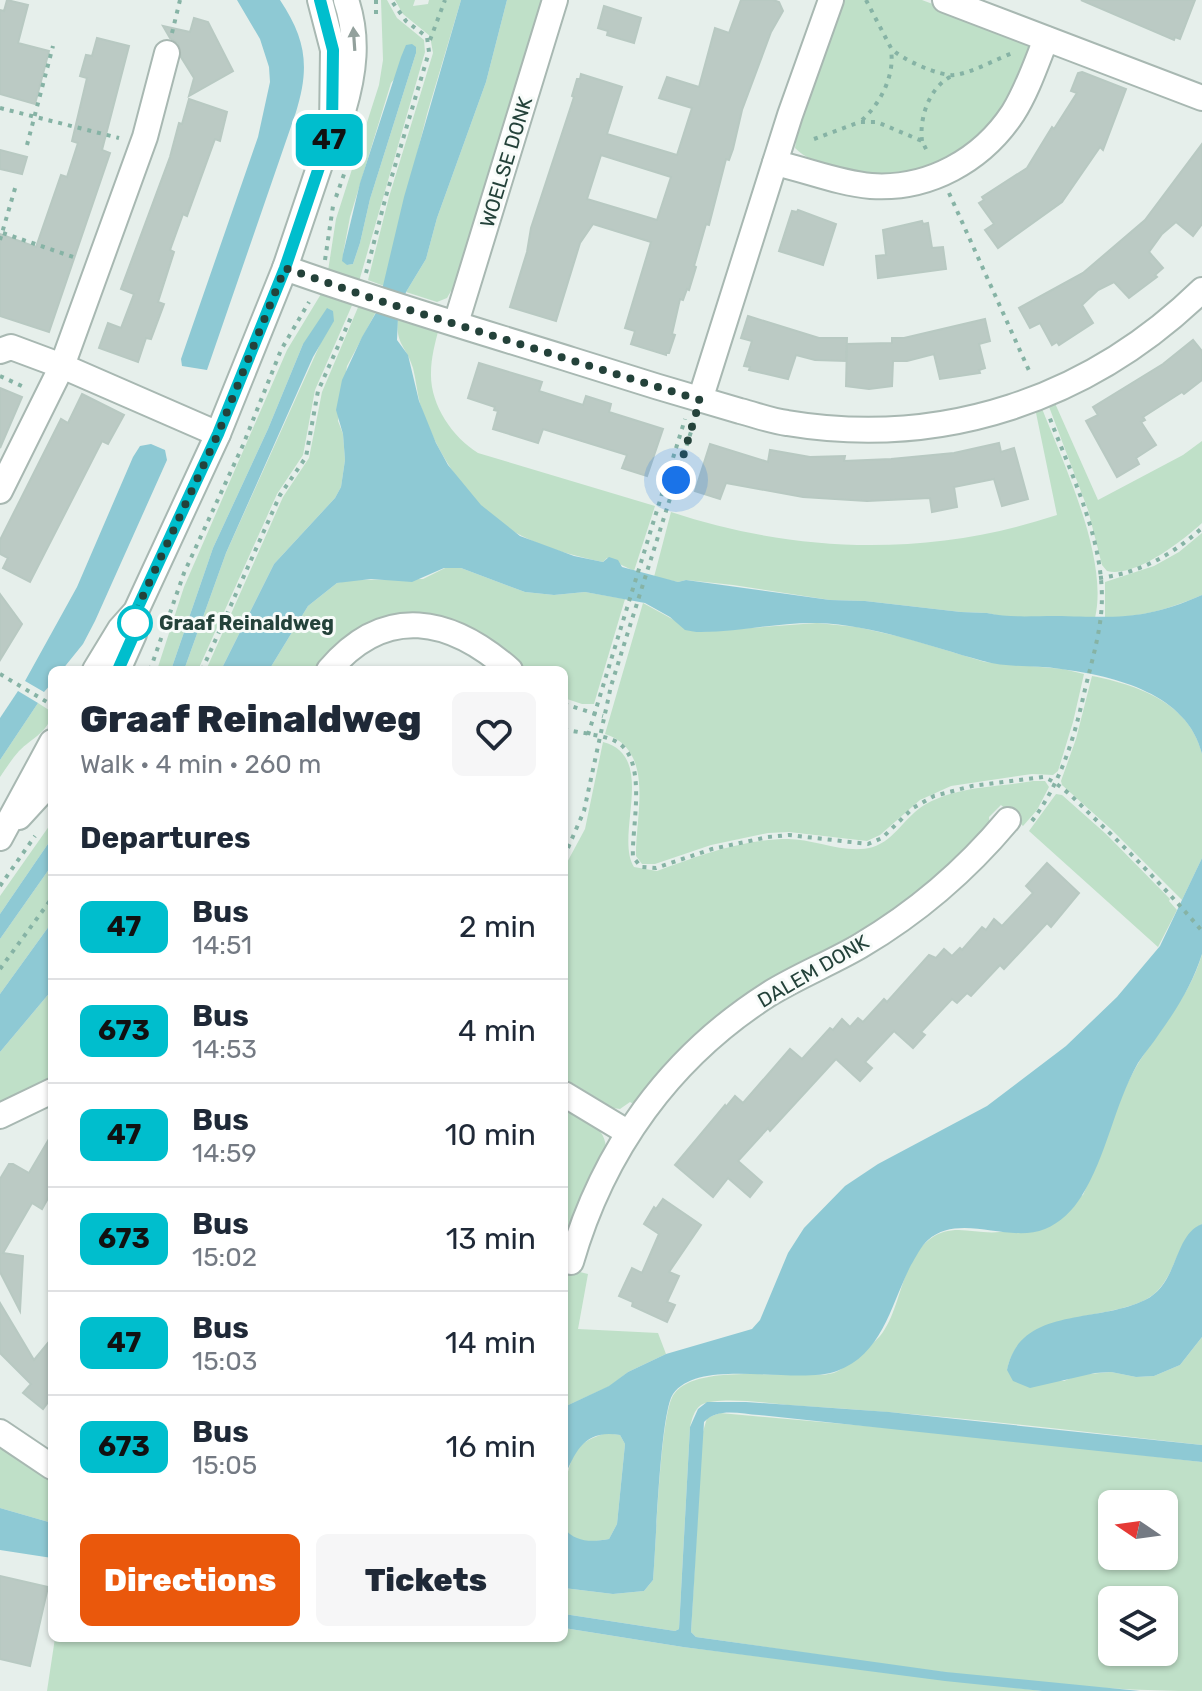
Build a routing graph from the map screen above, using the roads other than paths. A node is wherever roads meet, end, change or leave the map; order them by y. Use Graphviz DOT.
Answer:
graph roads {
  1 [pos="320,0"];
  2 [pos="346,0"];
  3 [pos="555,0"];
  4 [pos="831,0"];
  5 [pos="945,0"];
  6 [pos="1046,39"];
  7 [pos="167,53"];
  8 [pos="1202,98"];
  9 [pos="332,129"];
  10 [pos="775,163"];
  11 [pos="285,268"];
  12 [pos="1202,290"];
  13 [pos="456,323"];
  14 [pos="0,351"];
  15 [pos="62,366"];
  16 [pos="696,399"];
  17 [pos="218,434"];
  18 [pos="0,491"];
  19 [pos="136,611"];
  20 [pos="97,666"];
  21 [pos="120,666"];
  22 [pos="333,666"];
  23 [pos="505,666"];
  24 [pos="48,749"];
  25 [pos="48,786"];
  26 [pos="1017,824"];
  27 [pos="4,832"];
  28 [pos="48,1093"];
  29 [pos="568,1096"];
  30 [pos="0,1116"];
  31 [pos="627,1132"];
  32 [pos="571,1262"];
  33 [pos="0,1432"];
  34 [pos="48,1464"];
  1 -- 9 [label="street"];
  9 -- 2 [label="street, one-way"];
  3 -- 13 [label="street, WOELSE DONK"];
  4 -- 10 [label="street"];
  5 -- 6 [label="street"];
  6 -- 8 [label="street"];
  6 -- 10 [label="street"];
  7 -- 15 [label="street"];
  9 -- 11 [label="street"];
  10 -- 16 [label="street"];
  11 -- 13 [label="street"];
  11 -- 17 [label="street"];
  12 -- 16 [label="street"];
  13 -- 16 [label="street"];
  14 -- 15 [label="street"];
  15 -- 17 [label="street"];
  15 -- 18 [label="street"];
  17 -- 19 [label="street"];
  19 -- 20 [label="street"];
  19 -- 21 [label="street"];
  22 -- 23 [label="street"];
  24 -- 27 [label="street"];
  25 -- 27 [label="street"];
  26 -- 31 [label="street, DALEM DONK"];
  28 -- 30 [label="street"];
  29 -- 31 [label="street"];
  31 -- 32 [label="street, DALEM DONK"];
  33 -- 34 [label="street"];
}
